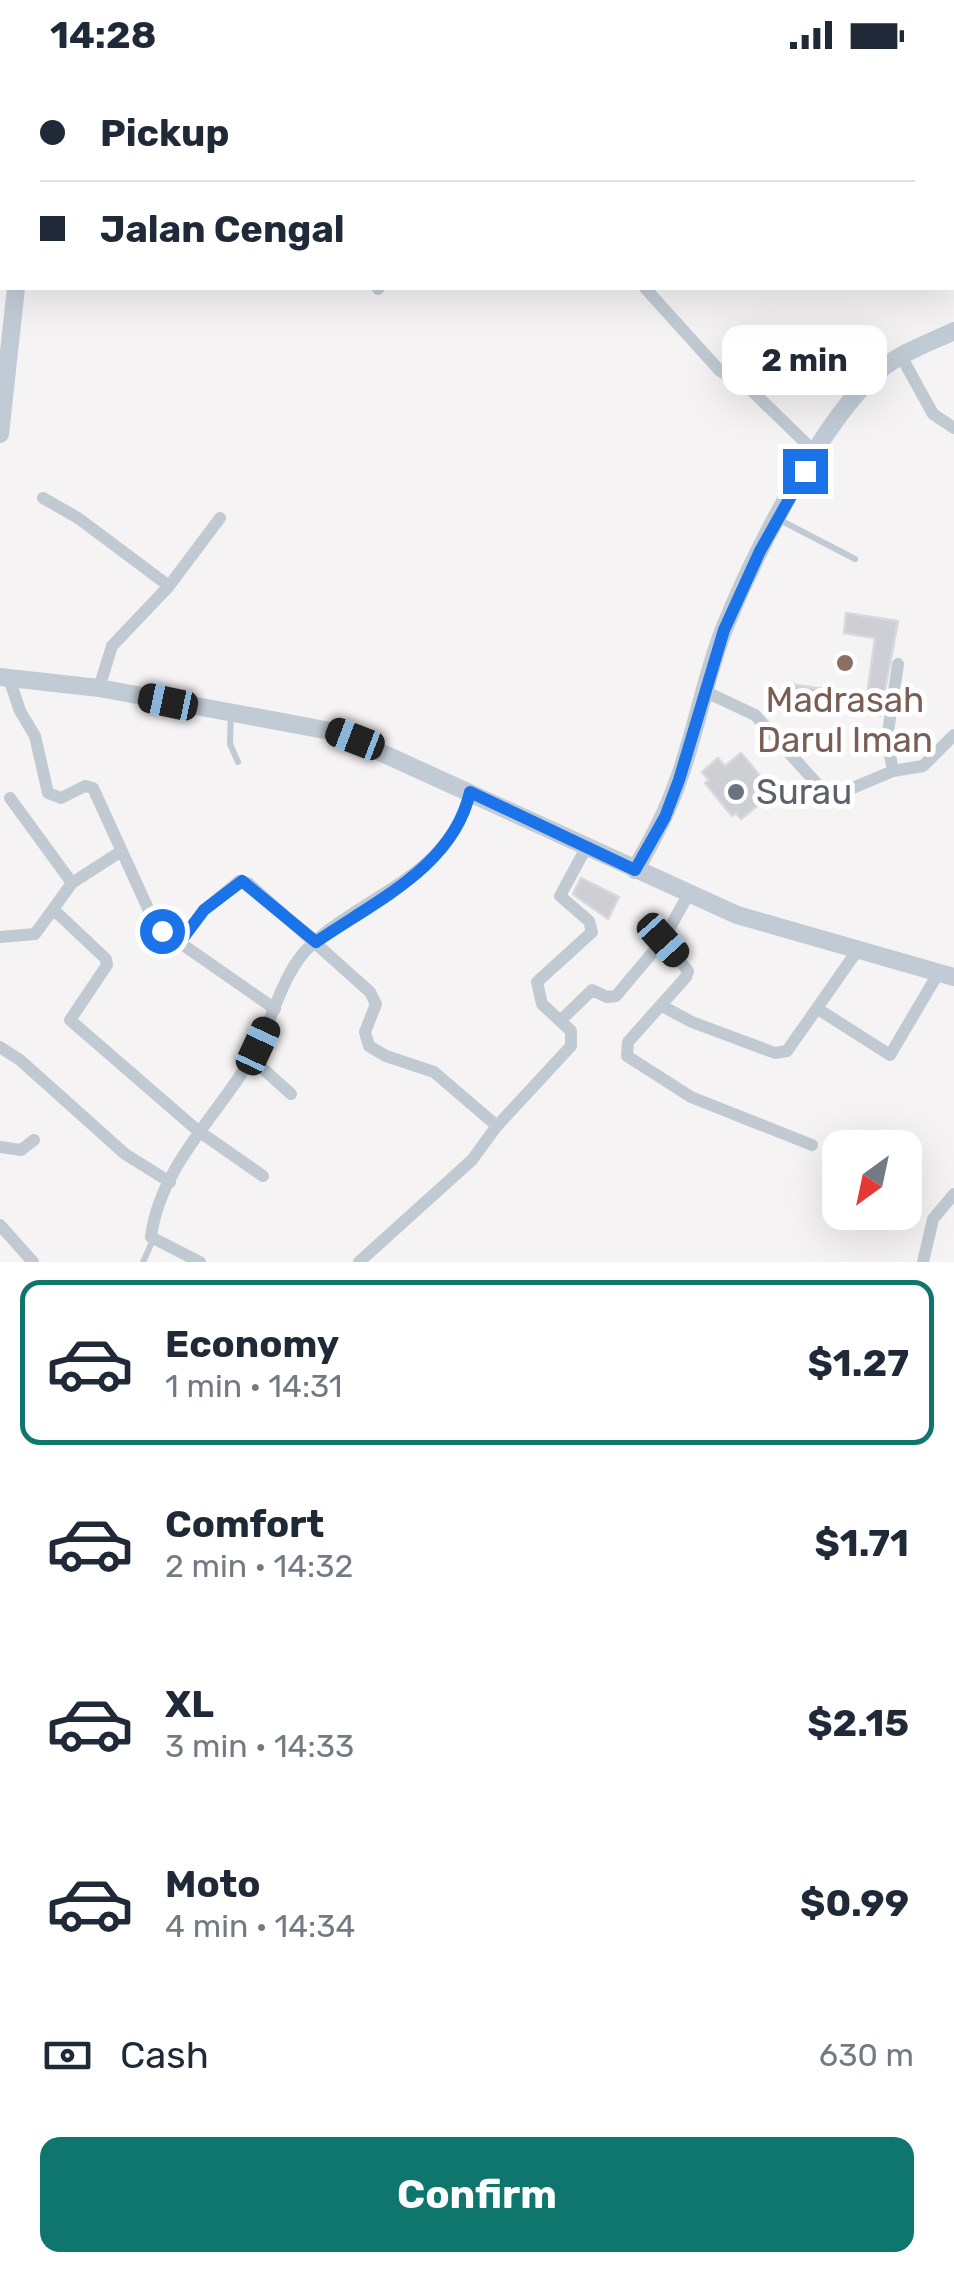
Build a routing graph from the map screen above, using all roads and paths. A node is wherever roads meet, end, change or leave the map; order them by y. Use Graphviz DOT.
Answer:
graph roads {
  1 [pos="16,290"];
  2 [pos="648,290"];
  3 [pos="954,332"];
  4 [pos="4,353"];
  5 [pos="900,356"];
  6 [pos="2,406"];
  7 [pos="954,428"];
  8 [pos="0,434"];
  9 [pos="816,453"];
  10 [pos="43,498"];
  11 [pos="220,518"];
  12 [pos="778,519"];
  13 [pos="855,559"];
  14 [pos="169,586"];
  15 [pos="898,664"];
  16 [pos="4,677"];
  17 [pos="99,688"];
  18 [pos="706,692"];
  19 [pos="231,712"];
  20 [pos="954,735"];
  21 [pos="238,762"];
  22 [pos="893,771"];
  23 [pos="470,792"];
  24 [pos="10,798"];
  25 [pos="587,846"];
  26 [pos="120,852"];
  27 [pos="635,870"];
  28 [pos="72,883"];
  29 [pos="688,895"];
  30 [pos="54,909"];
  31 [pos="0,937"];
  32 [pos="663,940"];
  33 [pos="180,942"];
  34 [pos="316,942"];
  35 [pos="858,950"];
  36 [pos="946,974"];
  37 [pos="662,1006"];
  38 [pos="275,1008"];
  39 [pos="818,1009"];
  40 [pos="560,1022"];
  41 [pos="0,1047"];
  42 [pos="251,1058"];
  43 [pos="291,1094"];
  44 [pos="497,1126"];
  45 [pos="197,1130"];
  46 [pos="34,1140"];
  47 [pos="812,1144"];
  48 [pos="0,1148"];
  49 [pos="263,1176"];
  50 [pos="170,1182"];
  51 [pos="954,1194"];
  52 [pos="0,1225"];
  53 [pos="154,1240"];
  54 [pos="181,1259"];
  55 [pos="33,1262"];
  56 [pos="143,1262"];
  57 [pos="200,1262"];
  58 [pos="359,1262"];
  59 [pos="924,1262"];
  1 -- 4 [label="main road"];
  2 -- 9 [label="street"];
  3 -- 5 [label="main road"];
  4 -- 6 [label="main road"];
  5 -- 7 [label="street"];
  5 -- 9 [label="main road"];
  6 -- 8 [label="main road"];
  9 -- 12 [label="main road"];
  10 -- 14 [label="street"];
  11 -- 14 [label="street"];
  12 -- 13 [label="lane"];
  12 -- 18 [label="main road"];
  14 -- 17 [label="street"];
  15 -- 22 [label="street"];
  16 -- 17 [label="main road"];
  16 -- 26 [label="street"];
  17 -- 19 [label="main road"];
  18 -- 22 [label="street"];
  18 -- 27 [label="main road"];
  19 -- 21 [label="lane"];
  19 -- 23 [label="main road"];
  20 -- 22 [label="street"];
  23 -- 25 [label="main road"];
  23 -- 34 [label="street"];
  24 -- 28 [label="street"];
  25 -- 27 [label="main road"];
  25 -- 40 [label="street"];
  26 -- 28 [label="street"];
  26 -- 33 [label="street"];
  27 -- 29 [label="main road"];
  28 -- 30 [label="street"];
  29 -- 32 [label="street"];
  29 -- 35 [label="main road"];
  30 -- 31 [label="street"];
  30 -- 45 [label="street"];
  32 -- 37 [label="street"];
  32 -- 40 [label="street"];
  33 -- 34 [label="street"];
  33 -- 38 [label="street"];
  34 -- 38 [label="street"];
  34 -- 44 [label="street"];
  35 -- 36 [label="main road"];
  35 -- 39 [label="street"];
  36 -- 39 [label="street"];
  37 -- 39 [label="street"];
  37 -- 47 [label="street"];
  38 -- 42 [label="street"];
  40 -- 44 [label="street"];
  41 -- 50 [label="street"];
  42 -- 43 [label="street"];
  42 -- 45 [label="street"];
  44 -- 58 [label="street"];
  45 -- 49 [label="street"];
  45 -- 50 [label="street"];
  46 -- 48 [label="street"];
  50 -- 53 [label="street"];
  51 -- 59 [label="street"];
  52 -- 55 [label="street"];
  53 -- 54 [label="street"];
  53 -- 56 [label="lane"];
  54 -- 57 [label="street"];
}
